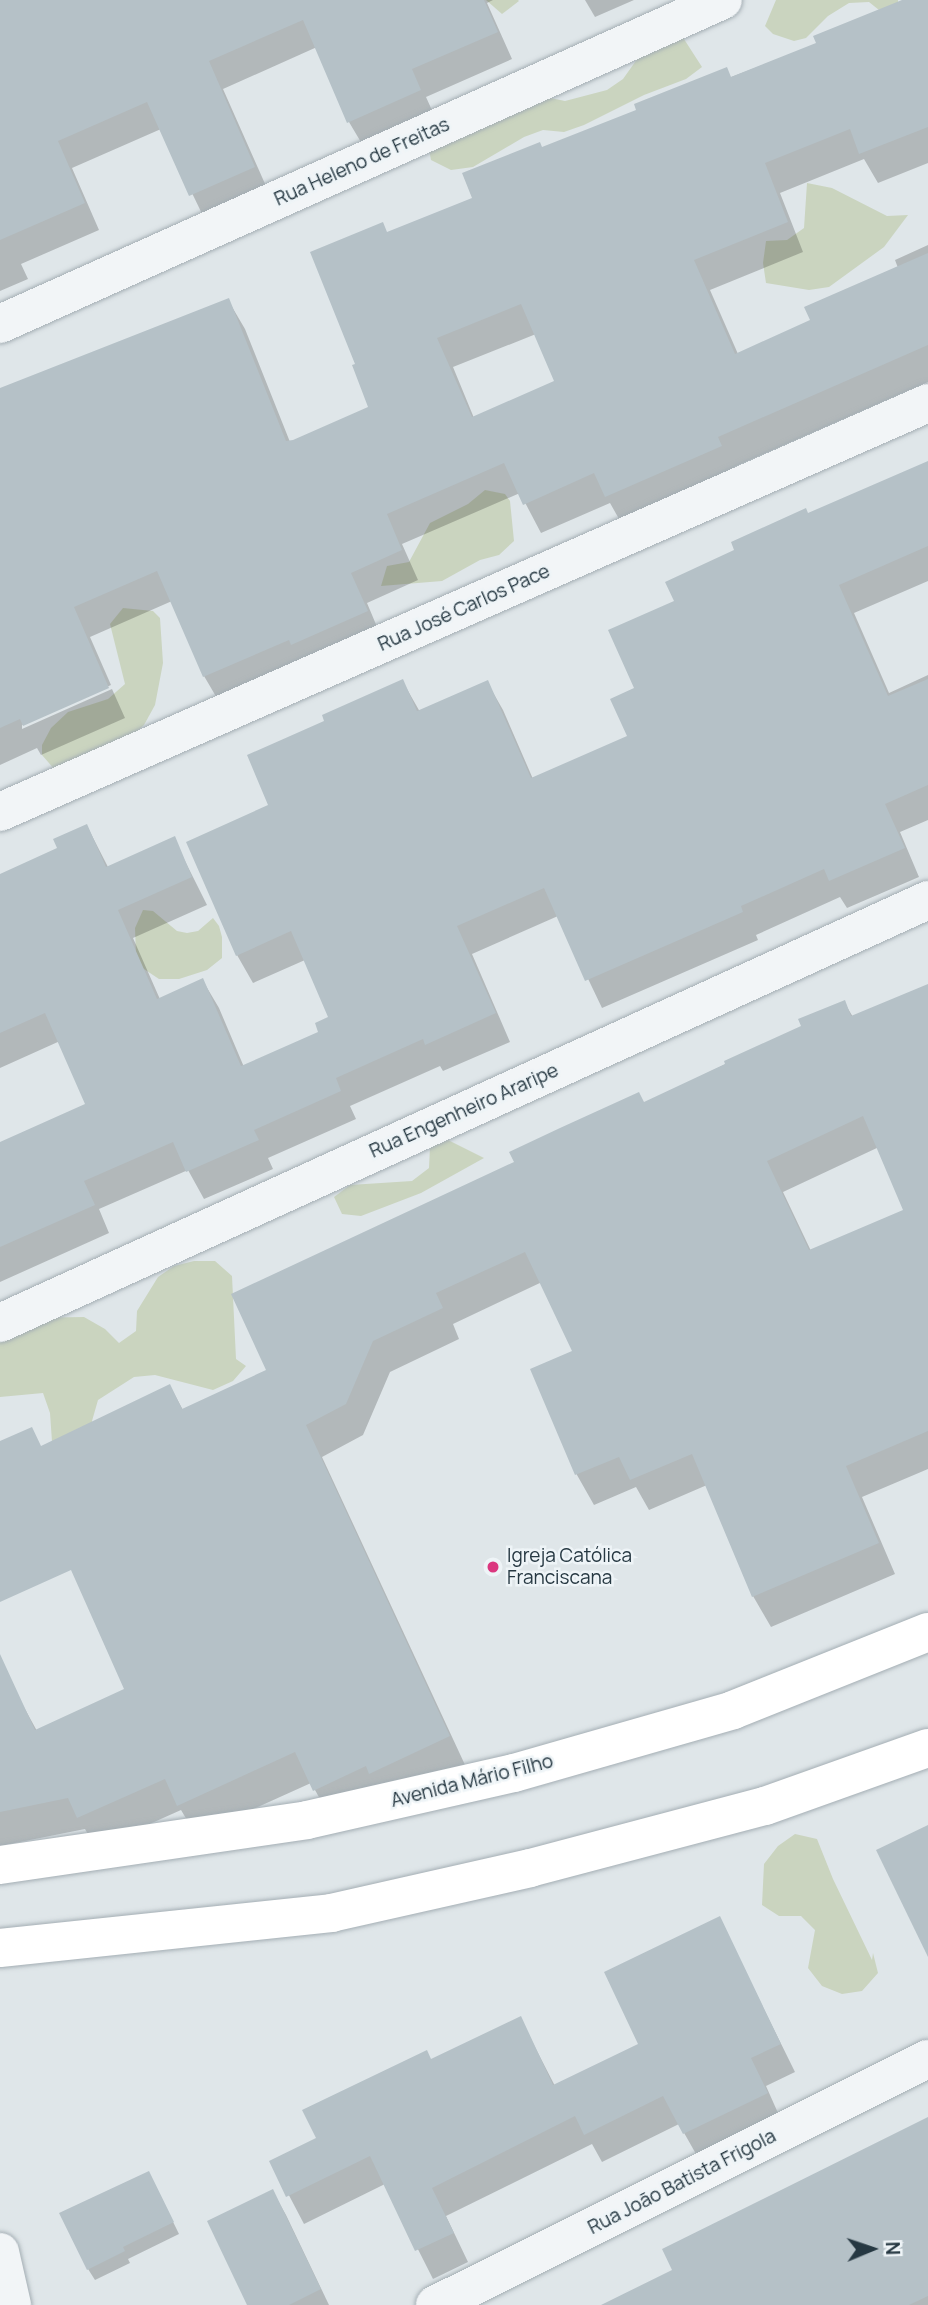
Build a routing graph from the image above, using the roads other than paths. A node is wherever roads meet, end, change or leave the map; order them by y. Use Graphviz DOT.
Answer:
graph roads {
  1 [pos="723,0"];
  2 [pos="0,324"];
  3 [pos="928,403"];
  4 [pos="0,812"];
  5 [pos="928,900"];
  6 [pos="0,1323"];
  7 [pos="928,1632"];
  8 [pos="928,1748"];
  9 [pos="0,1865"];
  10 [pos="0,1948"];
  11 [pos="928,2059"];
  12 [pos="0,2252"];
  13 [pos="12,2305"];
  14 [pos="435,2305"];
  1 -- 2 [label="street, Rua Heleno de Freitas"];
  3 -- 4 [label="street, Rua José Carlos Pace"];
  5 -- 6 [label="street, Rua Engenheiro Araripe"];
  7 -- 9 [label="main road, Avenida Mário Filho"];
  8 -- 10 [label="main road"];
  11 -- 14 [label="street, Rua João Batista Frigola"];
  12 -- 13 [label="street"];
}
